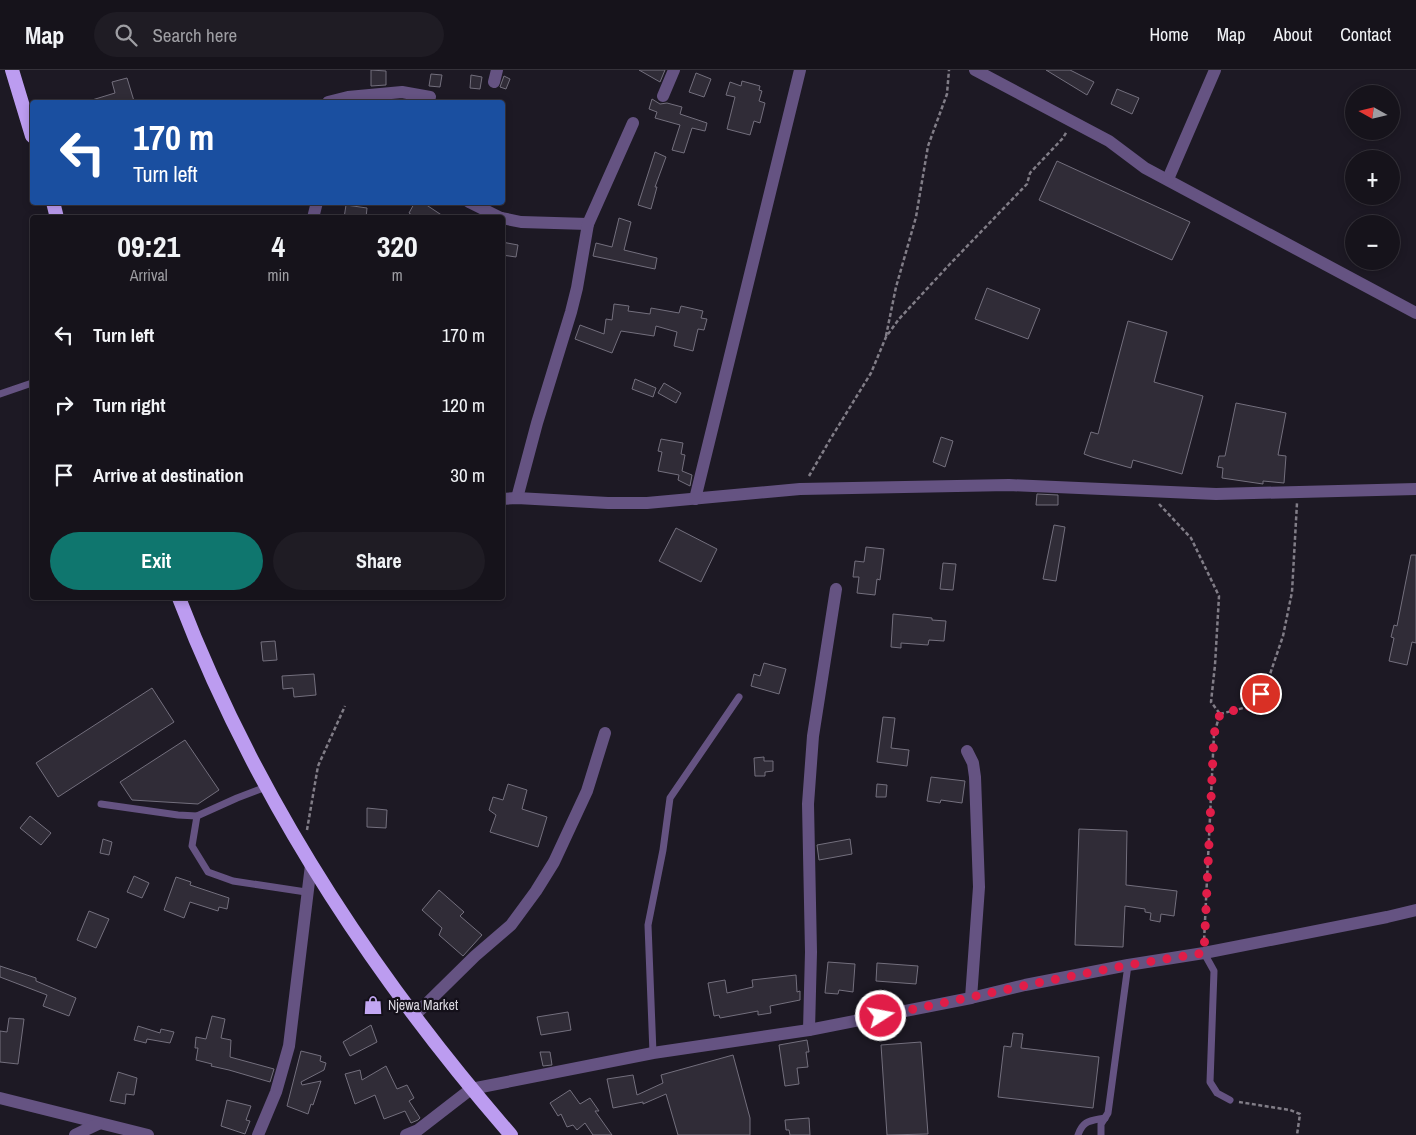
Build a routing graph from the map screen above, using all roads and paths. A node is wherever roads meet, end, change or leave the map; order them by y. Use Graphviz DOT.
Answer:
graph roads {
  1 [pos="12,70"];
  2 [pos="674,70"];
  3 [pos="800,70"];
  4 [pos="949,70"];
  5 [pos="975,70"];
  6 [pos="1216,70"];
  7 [pos="663,96"];
  8 [pos="430,97"];
  9 [pos="335,100"];
  10 [pos="1072,121"];
  11 [pos="633,123"];
  12 [pos="30,124"];
  13 [pos="1168,179"];
  14 [pos="475,205"];
  15 [pos="496,215"];
  16 [pos="505,219"];
  17 [pos="588,224"];
  18 [pos="1416,313"];
  19 [pos="886,337"];
  20 [pos="30,384"];
  21 [pos="0,394"];
  22 [pos="800,489"];
  23 [pos="1416,489"];
  24 [pos="1147,491"];
  25 [pos="1298,492"];
  26 [pos="517,498"];
  27 [pos="505,499"];
  28 [pos="695,499"];
  29 [pos="836,589"];
  30 [pos="180,600"];
  31 [pos="739,697"];
  32 [pos="345,706"];
  33 [pos="1220,714"];
  34 [pos="605,733"];
  35 [pos="967,751"];
  36 [pos="266,787"];
  37 [pos="102,804"];
  38 [pos="197,816"];
  39 [pos="303,852"];
  40 [pos="311,865"];
  41 [pos="306,892"];
  42 [pos="1416,910"];
  43 [pos="1204,953"];
  44 [pos="1128,965"];
  45 [pos="971,998"];
  46 [pos="414,1016"];
  47 [pos="809,1030"];
  48 [pos="653,1053"];
  49 [pos="471,1089"];
  50 [pos="0,1098"];
  51 [pos="1230,1100"];
  52 [pos="1105,1118"];
  53 [pos="98,1124"];
  54 [pos="75,1135"];
  55 [pos="148,1135"];
  56 [pos="258,1135"];
  57 [pos="406,1135"];
  58 [pos="511,1135"];
  59 [pos="1078,1135"];
  60 [pos="1101,1135"];
  61 [pos="1297,1135"];
  1 -- 12 [label="highway"];
  2 -- 7 [label="street"];
  3 -- 28 [label="street"];
  4 -- 19 [label="path"];
  5 -- 10 [label="street"];
  6 -- 13 [label="street"];
  8 -- 9 [label="street"];
  10 -- 13 [label="street"];
  10 -- 19 [label="path"];
  11 -- 17 [label="street"];
  13 -- 18 [label="street"];
  14 -- 15 [label="street"];
  16 -- 17 [label="street"];
  17 -- 26 [label="street"];
  19 -- 22 [label="path"];
  20 -- 21 [label="lane"];
  22 -- 24 [label="street"];
  22 -- 28 [label="street"];
  23 -- 25 [label="street"];
  24 -- 25 [label="street"];
  24 -- 33 [label="path"];
  25 -- 33 [label="path"];
  26 -- 27 [label="street"];
  26 -- 28 [label="street"];
  29 -- 47 [label="street"];
  30 -- 36 [label="highway"];
  31 -- 48 [label="lane"];
  32 -- 39 [label="path"];
  33 -- 43 [label="path"];
  34 -- 46 [label="street"];
  35 -- 45 [label="street"];
  36 -- 38 [label="lane"];
  36 -- 39 [label="highway"];
  37 -- 38 [label="lane"];
  38 -- 41 [label="lane"];
  39 -- 40 [label="highway"];
  40 -- 41 [label="street"];
  40 -- 46 [label="highway"];
  41 -- 56 [label="street"];
  42 -- 43 [label="street"];
  43 -- 44 [label="street"];
  43 -- 51 [label="lane"];
  44 -- 45 [label="street"];
  44 -- 52 [label="lane"];
  45 -- 47 [label="street"];
  46 -- 49 [label="highway"];
  47 -- 48 [label="street"];
  48 -- 49 [label="street"];
  49 -- 57 [label="street"];
  49 -- 58 [label="highway"];
  50 -- 53 [label="street"];
  51 -- 61 [label="path"];
  52 -- 59 [label="lane"];
  52 -- 60 [label="lane"];
  53 -- 54 [label="street"];
  53 -- 55 [label="street"];
}
